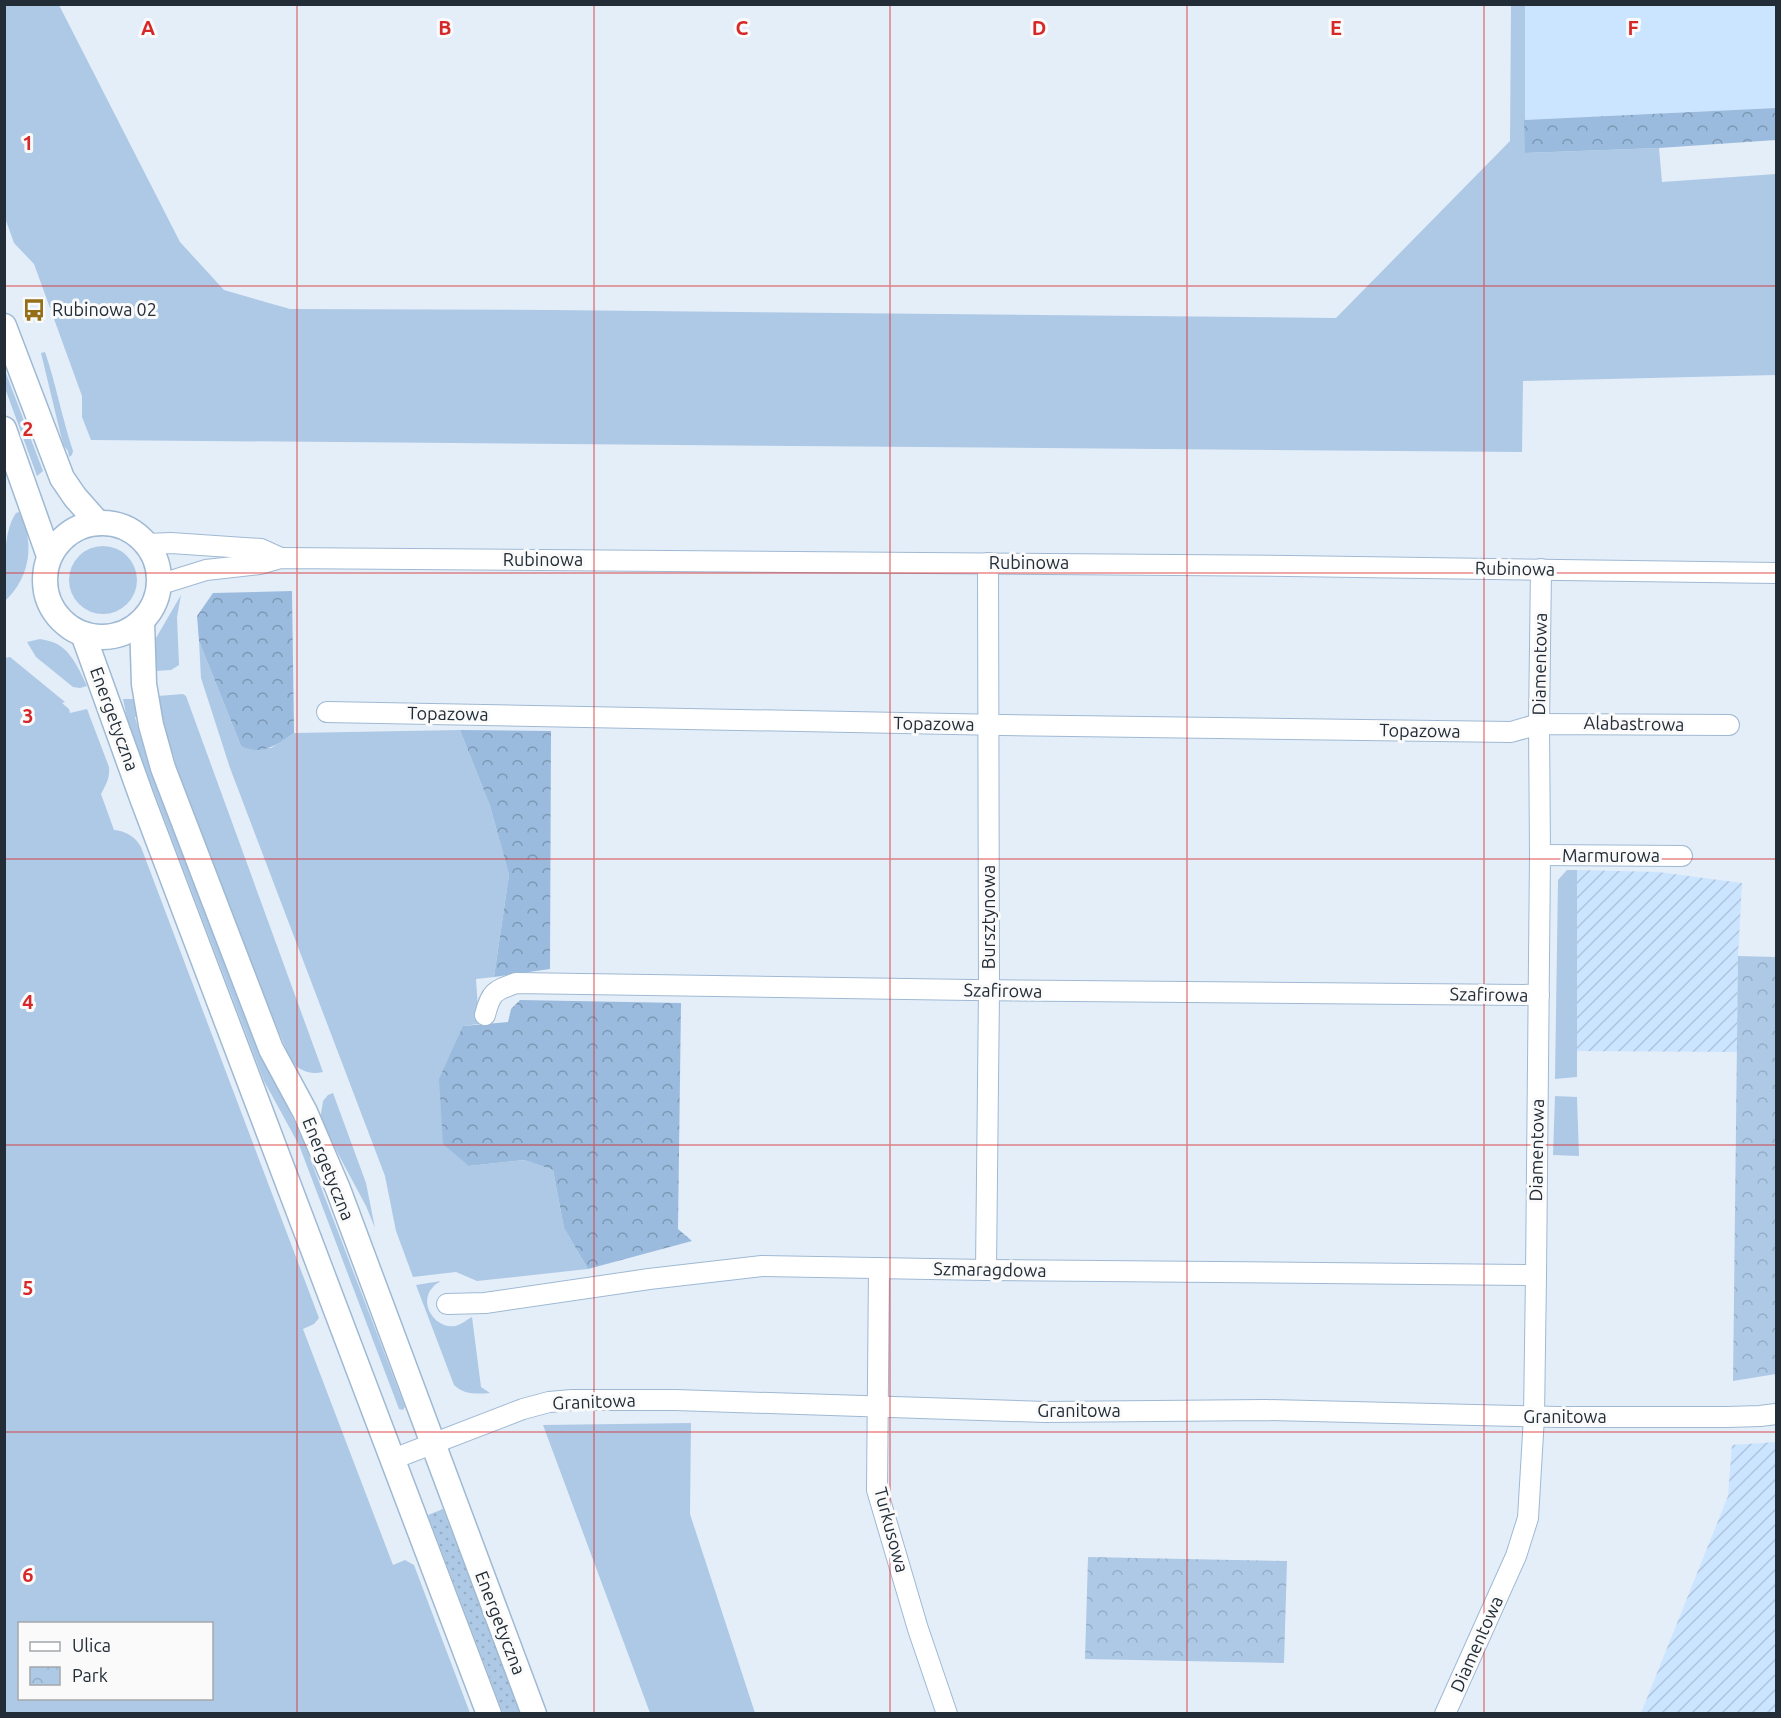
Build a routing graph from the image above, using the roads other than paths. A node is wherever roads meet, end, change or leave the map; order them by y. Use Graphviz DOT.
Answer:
graph roads {
  1 [pos="4,326"];
  2 [pos="4,429"];
  3 [pos="98,523"];
  4 [pos="146,544"];
  5 [pos="50,556"];
  6 [pos="281,558"];
  7 [pos="988,563"];
  8 [pos="1541,569"];
  9 [pos="1776,573"];
  10 [pos="158,585"];
  11 [pos="142,621"];
  12 [pos="83,634"];
  13 [pos="327,712"];
  14 [pos="1539,723"];
  15 [pos="988,725"];
  16 [pos="1729,725"];
  17 [pos="1540,855"];
  18 [pos="1682,856"];
  19 [pos="989,990"];
  20 [pos="1539,995"];
  21 [pos="484,1015"];
  22 [pos="879,1268"];
  23 [pos="986,1270"];
  24 [pos="1536,1275"];
  25 [pos="447,1304"];
  26 [pos="878,1407"];
  27 [pos="1776,1414"];
  28 [pos="1534,1417"];
  29 [pos="433,1444"];
  30 [pos="393,1459"];
  31 [pos="489,1713"];
  32 [pos="534,1713"];
  33 [pos="947,1713"];
  34 [pos="1445,1713"];
  1 -- 3 [label="street"];
  2 -- 5 [label="street"];
  3 -- 4 [label="street"];
  3 -- 5 [label="street"];
  4 -- 6 [label="street, Rubinowa"];
  4 -- 10 [label="street"];
  5 -- 12 [label="street"];
  6 -- 7 [label="street, Rubinowa"];
  6 -- 10 [label="street, Rubinowa"];
  7 -- 8 [label="street, Rubinowa"];
  7 -- 15 [label="street, Bursztynowa"];
  8 -- 9 [label="street, Rubinowa"];
  8 -- 14 [label="street, Diamentowa"];
  10 -- 11 [label="street"];
  11 -- 12 [label="street, Energetyczna"];
  11 -- 29 [label="street, Energetyczna"];
  12 -- 30 [label="street, Energetyczna"];
  13 -- 15 [label="street, Topazowa"];
  14 -- 15 [label="street, Topazowa"];
  14 -- 16 [label="street, Alabastrowa"];
  14 -- 17 [label="street, Diamentowa"];
  15 -- 19 [label="street, Bursztynowa"];
  17 -- 18 [label="street, Marmurowa"];
  17 -- 20 [label="street, Diamentowa"];
  19 -- 20 [label="street, Szafirowa"];
  19 -- 21 [label="street, Szafirowa"];
  19 -- 23 [label="street, Bursztynowa"];
  20 -- 24 [label="street, Diamentowa"];
  22 -- 23 [label="street, Szmaragdowa"];
  22 -- 25 [label="street, Szmaragdowa"];
  22 -- 26 [label="street, Turkusowa"];
  23 -- 24 [label="street, Szmaragdowa"];
  24 -- 28 [label="street, Diamentowa"];
  26 -- 28 [label="street, Granitowa"];
  26 -- 29 [label="street, Granitowa"];
  26 -- 33 [label="street, Turkusowa"];
  27 -- 28 [label="street, Granitowa"];
  28 -- 34 [label="street, Diamentowa"];
  29 -- 30 [label="street, Granitowa"];
  29 -- 32 [label="street, Energetyczna"];
  30 -- 31 [label="street, Energetyczna"];
}
